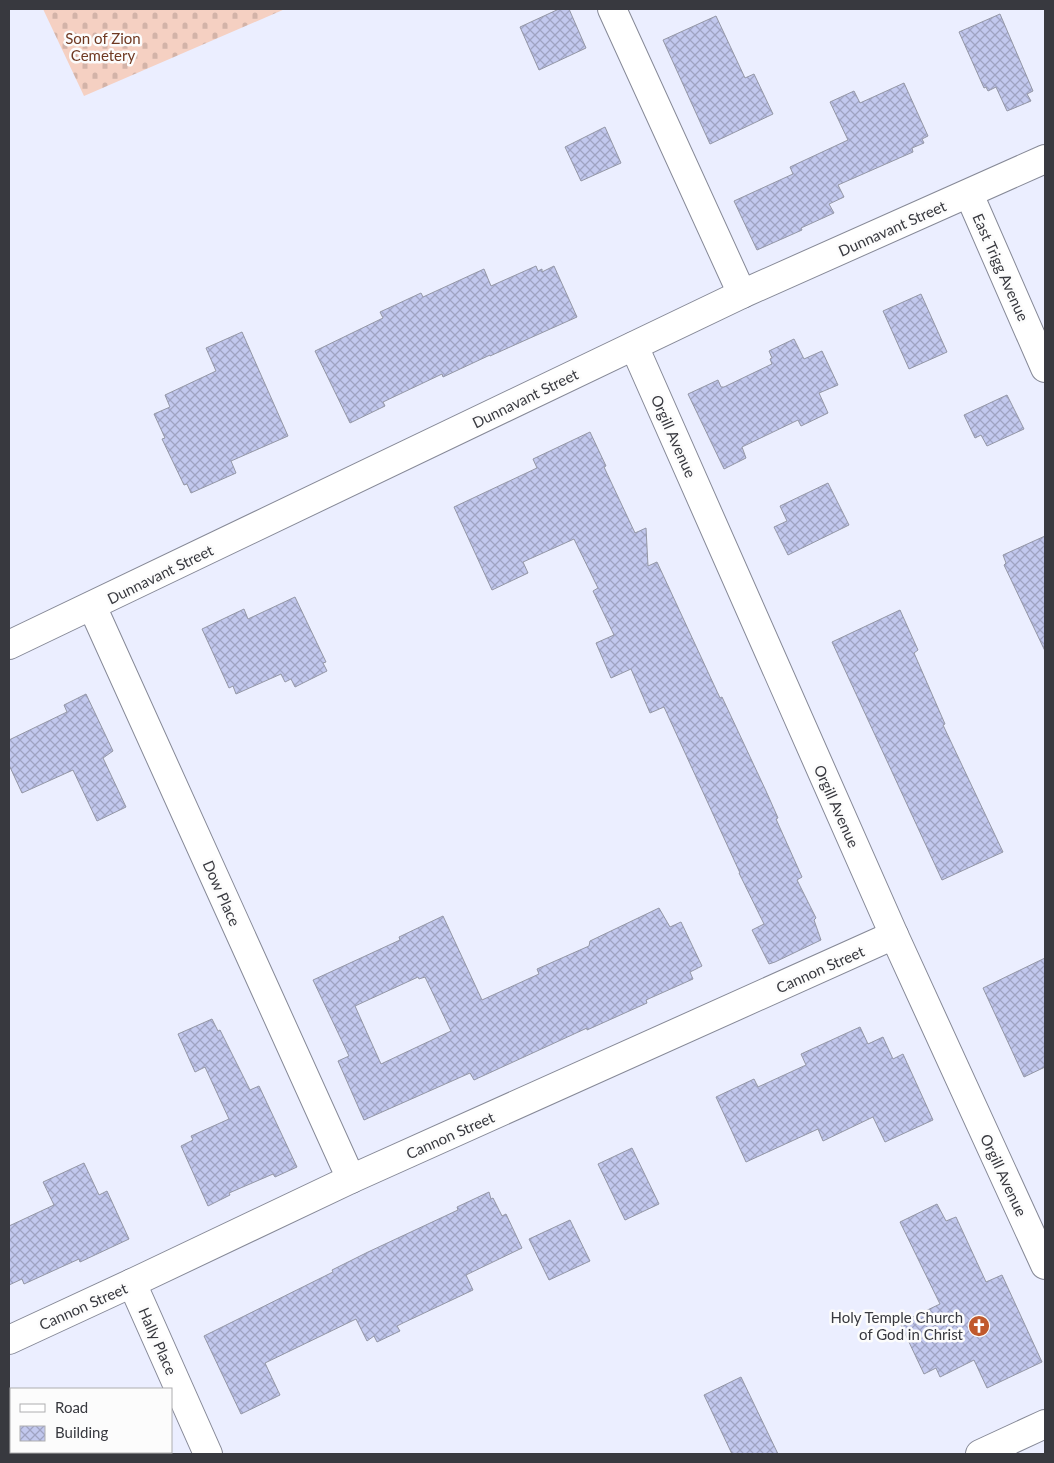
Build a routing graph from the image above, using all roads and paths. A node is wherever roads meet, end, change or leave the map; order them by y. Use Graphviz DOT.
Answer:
graph roads {
  1 [pos="612,9"];
  2 [pos="1045,159"];
  3 [pos="969,194"];
  4 [pos="742,294"];
  5 [pos="634,346"];
  6 [pos="1045,368"];
  7 [pos="92,606"];
  8 [pos="9,646"];
  9 [pos="894,936"];
  10 [pos="351,1180"];
  11 [pos="1045,1265"];
  12 [pos="132,1283"];
  13 [pos="9,1340"];
  14 [pos="1045,1424"];
  15 [pos="208,1454"];
  16 [pos="980,1454"];
  1 -- 4 [label="street"];
  2 -- 3 [label="street, Dunnavant Street"];
  3 -- 4 [label="street, Dunnavant Street"];
  3 -- 6 [label="street, East Trigg Avenue"];
  4 -- 5 [label="street, Dunnavant Street"];
  5 -- 7 [label="street, Dunnavant Street"];
  5 -- 9 [label="street, Orgill Avenue"];
  7 -- 8 [label="street, Dunnavant Street"];
  7 -- 10 [label="street, Dow Place"];
  9 -- 10 [label="street, Cannon Street"];
  9 -- 11 [label="street, Orgill Avenue"];
  10 -- 12 [label="street, Cannon Street"];
  12 -- 13 [label="street, Cannon Street"];
  12 -- 15 [label="street, Hally Place"];
  14 -- 16 [label="street"];
}
